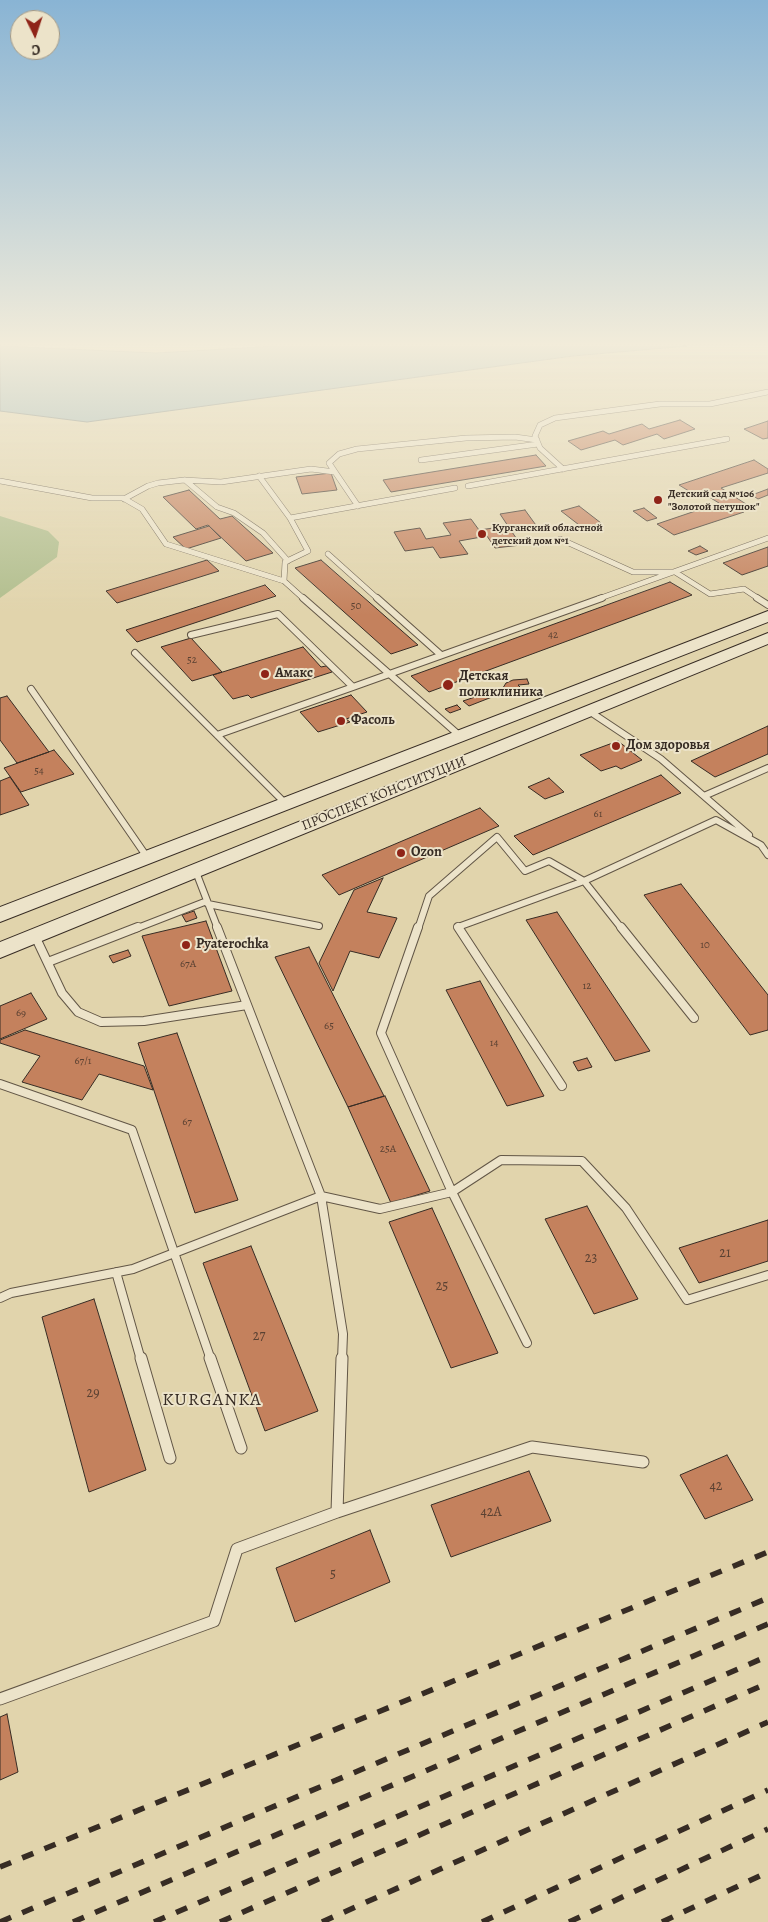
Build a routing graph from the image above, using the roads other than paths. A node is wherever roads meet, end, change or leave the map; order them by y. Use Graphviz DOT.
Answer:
graph roads {
  1 [pos="535,436"];
  2 [pos="727,439"];
  3 [pos="538,442"];
  4 [pos="421,460"];
  5 [pos="563,469"];
  6 [pos="335,472"];
  7 [pos="259,476"];
  8 [pos="184,480"];
  9 [pos="0,481"];
  10 [pos="468,486"];
  11 [pos="454,488"];
  12 [pos="124,499"];
  13 [pos="358,506"];
  14 [pos="290,518"];
  15 [pos="768,538"];
  16 [pos="560,539"];
  17 [pos="328,554"];
  18 [pos="288,560"];
  19 [pos="675,572"];
  20 [pos="284,581"];
  21 [pos="768,605"];
  22 [pos="768,616"];
  23 [pos="191,635"];
  24 [pos="768,638"];
  25 [pos="135,653"];
  26 [pos="441,655"];
  27 [pos="389,673"];
  28 [pos="353,687"];
  29 [pos="31,689"];
  30 [pos="589,711"];
  31 [pos="217,735"];
  32 [pos="460,736"];
  33 [pos="432,747"];
  34 [pos="453,766"];
  35 [pos="768,768"];
  36 [pos="704,796"];
  37 [pos="285,803"];
  38 [pos="765,844"];
  39 [pos="176,846"];
  40 [pos="768,855"];
  41 [pos="147,857"];
  42 [pos="196,872"];
  43 [pos="584,881"];
  44 [pos="208,903"];
  45 [pos="0,915"];
  46 [pos="319,926"];
  47 [pos="35,936"];
  48 [pos="0,950"];
  49 [pos="48,962"];
  50 [pos="247,1005"];
  51 [pos="694,1018"];
  52 [pos="0,1084"];
  53 [pos="562,1086"];
  54 [pos="452,1192"];
  55 [pos="321,1196"];
  56 [pos="173,1254"];
  57 [pos="116,1272"];
  58 [pos="768,1275"];
  59 [pos="0,1298"];
  60 [pos="527,1344"];
  61 [pos="241,1448"];
  62 [pos="170,1458"];
  63 [pos="643,1462"];
  64 [pos="337,1512"];
  65 [pos="0,1699"];
  1 -- 3 [label="lane"];
  2 -- 5 [label="lane"];
  3 -- 4 [label="lane"];
  3 -- 5 [label="lane"];
  3 -- 6 [label="lane"];
  5 -- 10 [label="lane"];
  6 -- 7 [label="lane"];
  6 -- 13 [label="lane"];
  7 -- 8 [label="lane"];
  7 -- 14 [label="lane"];
  8 -- 12 [label="lane"];
  8 -- 18 [label="lane"];
  9 -- 12 [label="lane"];
  11 -- 13 [label="lane"];
  12 -- 20 [label="lane"];
  13 -- 14 [label="lane"];
  14 -- 18 [label="lane"];
  15 -- 19 [label="lane"];
  16 -- 19 [label="lane"];
  17 -- 26 [label="lane"];
  18 -- 20 [label="lane"];
  19 -- 21 [label="lane"];
  19 -- 26 [label="lane"];
  20 -- 27 [label="lane"];
  22 -- 32 [label="main road, ПРОСПЕКТ КОНСТИТУЦИИ"];
  23 -- 28 [label="lane"];
  24 -- 30 [label="main road, ПРОСПЕКТ КОНСТИТУЦИИ"];
  25 -- 31 [label="lane"];
  26 -- 27 [label="lane"];
  27 -- 28 [label="lane"];
  27 -- 32 [label="lane"];
  28 -- 31 [label="lane"];
  29 -- 41 [label="lane"];
  30 -- 34 [label="main road, ПРОСПЕКТ КОНСТИТУЦИИ"];
  30 -- 36 [label="lane"];
  31 -- 37 [label="lane"];
  32 -- 33 [label="main road, ПРОСПЕКТ КОНСТИТУЦИИ"];
  33 -- 34 [label="main road"];
  33 -- 37 [label="main road, ПРОСПЕКТ КОНСТИТУЦИИ"];
  34 -- 42 [label="main road, ПРОСПЕКТ КОНСТИТУЦИИ"];
  35 -- 36 [label="lane"];
  36 -- 38 [label="lane"];
  37 -- 39 [label="main road, ПРОСПЕКТ КОНСТИТУЦИИ"];
  38 -- 40 [label="lane"];
  38 -- 43 [label="lane"];
  39 -- 41 [label="main road, ПРОСПЕКТ КОНСТИТУЦИИ"];
  39 -- 42 [label="main road"];
  41 -- 45 [label="main road, ПРОСПЕКТ КОНСТИТУЦИИ"];
  42 -- 44 [label="lane"];
  42 -- 47 [label="main road, ПРОСПЕКТ КОНСТИТУЦИИ"];
  43 -- 51 [label="lane"];
  43 -- 53 [label="lane"];
  43 -- 54 [label="lane"];
  44 -- 46 [label="lane"];
  44 -- 49 [label="lane"];
  44 -- 50 [label="lane"];
  47 -- 48 [label="main road, ПРОСПЕКТ КОНСТИТУЦИИ"];
  47 -- 49 [label="lane"];
  49 -- 50 [label="lane"];
  50 -- 55 [label="lane"];
  52 -- 56 [label="lane"];
  54 -- 55 [label="lane"];
  54 -- 58 [label="lane"];
  54 -- 60 [label="lane"];
  55 -- 56 [label="lane"];
  55 -- 64 [label="lane"];
  56 -- 57 [label="lane"];
  56 -- 61 [label="lane"];
  57 -- 59 [label="lane"];
  57 -- 62 [label="lane"];
  63 -- 64 [label="lane"];
  64 -- 65 [label="lane"];
}
